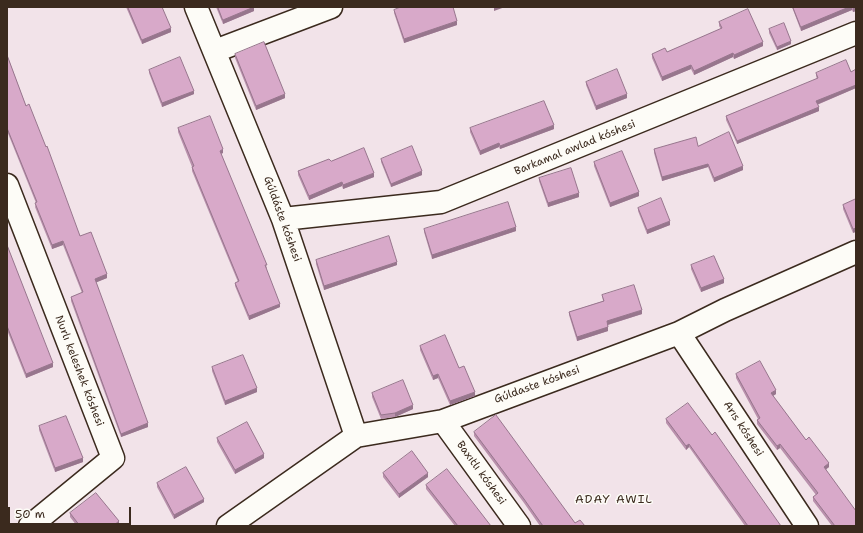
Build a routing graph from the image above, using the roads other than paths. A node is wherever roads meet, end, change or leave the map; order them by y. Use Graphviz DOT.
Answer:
graph roads {
  1 [pos="196,7"];
  2 [pos="330,7"];
  3 [pos="856,33"];
  4 [pos="215,51"];
  5 [pos="7,185"];
  6 [pos="283,219"];
  7 [pos="856,252"];
  8 [pos="679,333"];
  9 [pos="443,421"];
  10 [pos="356,436"];
  11 [pos="30,526"];
  12 [pos="229,526"];
  13 [pos="519,526"];
  14 [pos="807,526"];
  1 -- 4 [label="street, Gúldáste kóshesi"];
  2 -- 4 [label="street"];
  3 -- 6 [label="street, Barkamal awlad kóshesi"];
  4 -- 6 [label="street, Gúldáste kóshesi"];
  5 -- 11 [label="street, Nurlı keleshek kóshesi"];
  6 -- 10 [label="street, Gúldáste kóshesi"];
  7 -- 8 [label="street, Gúldaste kóshesi"];
  8 -- 9 [label="street, Gúldaste kóshesi"];
  8 -- 14 [label="street, Arıs kóshesi"];
  9 -- 10 [label="street, Gúldaste kóshesi"];
  9 -- 13 [label="street, Baxıtlı kóshesi"];
  10 -- 12 [label="street, Gúldaste kóshesi"];
}
